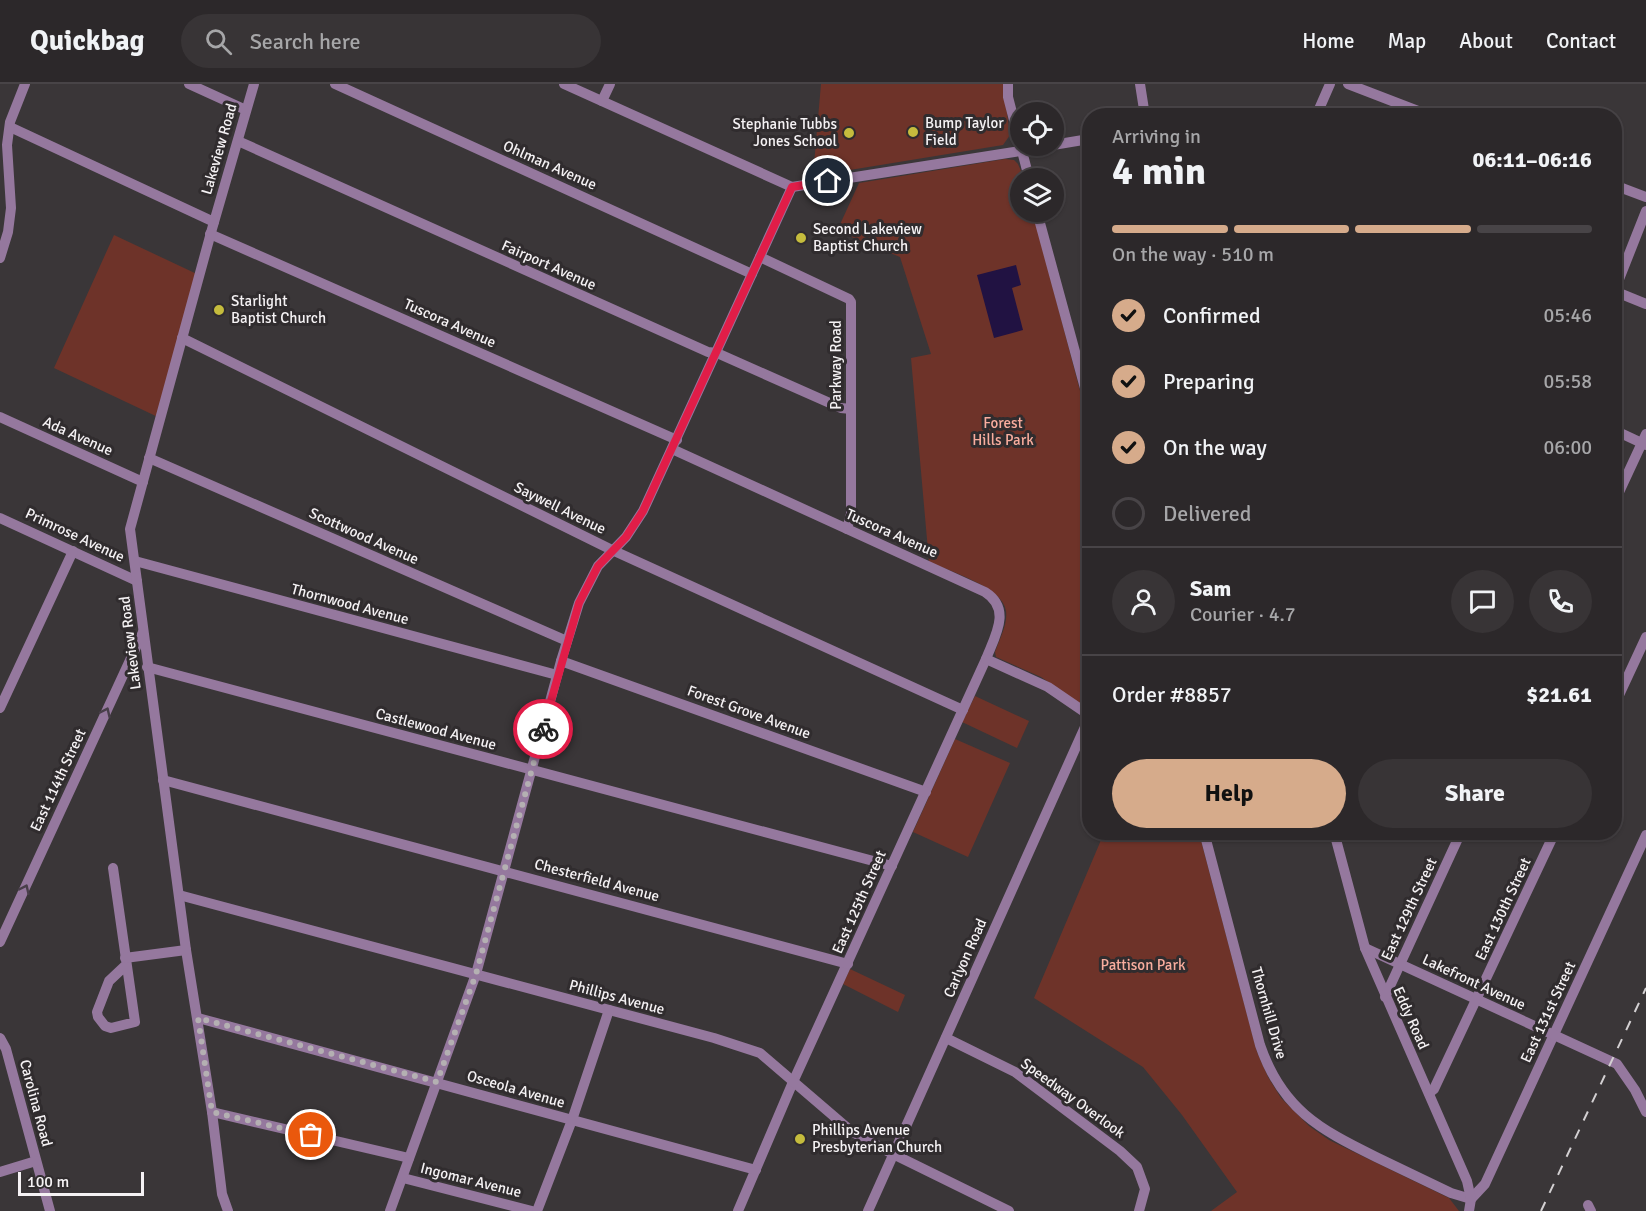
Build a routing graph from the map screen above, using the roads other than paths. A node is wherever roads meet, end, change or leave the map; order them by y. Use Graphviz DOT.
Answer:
graph roads {
  1 [pos="25,84"];
  2 [pos="189,84"];
  3 [pos="254,84"];
  4 [pos="335,84"];
  5 [pos="564,84"];
  6 [pos="610,84"];
  7 [pos="1008,84"];
  8 [pos="1140,84"];
  9 [pos="1330,84"];
  10 [pos="1348,84"];
  11 [pos="602,101"];
  12 [pos="1010,105"];
  13 [pos="1143,108"];
  14 [pos="1320,108"];
  15 [pos="1410,108"];
  16 [pos="246,110"];
  17 [pos="7,122"];
  18 [pos="1082,140"];
  19 [pos="238,141"];
  20 [pos="1064,143"];
  21 [pos="1010,153"];
  22 [pos="792,187"];
  23 [pos="1622,188"];
  24 [pos="1646,197"];
  25 [pos="1646,211"];
  26 [pos="214,222"];
  27 [pos="1041,222"];
  28 [pos="210,234"];
  29 [pos="760,257"];
  30 [pos="0,258"];
  31 [pos="1622,272"];
  32 [pos="752,274"];
  33 [pos="1622,295"];
  34 [pos="1646,304"];
  35 [pos="182,338"];
  36 [pos="717,353"];
  37 [pos="1082,377"];
  38 [pos="851,409"];
  39 [pos="0,417"];
  40 [pos="1622,433"];
  41 [pos="1645,441"];
  42 [pos="674,444"];
  43 [pos="149,458"];
  44 [pos="143,482"];
  45 [pos="1622,487"];
  46 [pos="0,518"];
  47 [pos="847,530"];
  48 [pos="612,550"];
  49 [pos="73,551"];
  50 [pos="135,561"];
  51 [pos="137,581"];
  52 [pos="998,604"];
  53 [pos="144,630"];
  54 [pos="1646,637"];
  55 [pos="567,640"];
  56 [pos="986,658"];
  57 [pos="561,661"];
  58 [pos="147,667"];
  59 [pos="557,675"];
  60 [pos="1622,689"];
  61 [pos="0,708"];
  62 [pos="963,710"];
  63 [pos="1082,711"];
  64 [pos="1082,732"];
  65 [pos="532,770"];
  66 [pos="164,780"];
  67 [pos="926,792"];
  68 [pos="1646,835"];
  69 [pos="1206,840"];
  70 [pos="1336,840"];
  71 [pos="1457,840"];
  72 [pos="1551,840"];
  73 [pos="892,866"];
  74 [pos="113,868"];
  75 [pos="506,871"];
  76 [pos="178,895"];
  77 [pos="0,942"];
  78 [pos="185,947"];
  79 [pos="1365,948"];
  80 [pos="125,958"];
  81 [pos="848,964"];
  82 [pos="1400,964"];
  83 [pos="476,974"];
  84 [pos="1385,998"];
  85 [pos="1477,1000"];
  86 [pos="609,1010"];
  87 [pos="198,1018"];
  88 [pos="1554,1034"];
  89 [pos="0,1038"];
  90 [pos="946,1038"];
  91 [pos="437,1082"];
  92 [pos="793,1082"];
  93 [pos="1646,1084"];
  94 [pos="1635,1090"];
  95 [pos="1429,1094"];
  96 [pos="212,1112"];
  97 [pos="1646,1112"];
  98 [pos="572,1120"];
  99 [pos="893,1154"];
  100 [pos="409,1158"];
  101 [pos="36,1161"];
  102 [pos="756,1170"];
  103 [pos="0,1172"];
  104 [pos="403,1178"];
  105 [pos="1471,1199"];
  106 [pos="986,1206"];
  107 [pos="50,1211"];
  108 [pos="228,1211"];
  109 [pos="390,1211"];
  110 [pos="532,1211"];
  111 [pos="537,1211"];
  112 [pos="738,1211"];
  113 [pos="868,1211"];
  114 [pos="1009,1211"];
  115 [pos="1139,1211"];
  116 [pos="1469,1211"];
  1 -- 17 [label="street"];
  2 -- 16 [label="street"];
  3 -- 16 [label="street, Lakeview Road"];
  4 -- 32 [label="street, Ohlman Avenue"];
  5 -- 11 [label="street"];
  6 -- 11 [label="street"];
  7 -- 12 [label="street"];
  8 -- 13 [label="street"];
  9 -- 14 [label="street"];
  10 -- 15 [label="street"];
  11 -- 22 [label="street"];
  16 -- 19 [label="street, Lakeview Road"];
  17 -- 26 [label="street"];
  17 -- 30 [label="street"];
  18 -- 20 [label="street"];
  19 -- 26 [label="street, Lakeview Road"];
  19 -- 36 [label="street, Fairport Avenue"];
  21 -- 22 [label="street"];
  22 -- 29 [label="street"];
  23 -- 24 [label="street"];
  25 -- 31 [label="street"];
  26 -- 28 [label="street, Lakeview Road"];
  27 -- 37 [label="street"];
  28 -- 35 [label="street, Lakeview Road"];
  28 -- 42 [label="street, Tuscora Avenue"];
  29 -- 32 [label="street"];
  29 -- 38 [label="street, Parkway Road"];
  32 -- 36 [label="street"];
  33 -- 34 [label="street"];
  35 -- 43 [label="street, Lakeview Road"];
  35 -- 48 [label="street, Saywell Avenue"];
  36 -- 38 [label="street, Fairport Avenue"];
  36 -- 42 [label="street"];
  38 -- 47 [label="street, Parkway Road"];
  39 -- 44 [label="street, Ada Avenue"];
  40 -- 41 [label="street"];
  41 -- 45 [label="street"];
  42 -- 47 [label="street, Tuscora Avenue"];
  42 -- 48 [label="street"];
  43 -- 44 [label="street, Lakeview Road"];
  43 -- 55 [label="street, Scottwood Avenue"];
  44 -- 50 [label="street, Lakeview Road"];
  46 -- 49 [label="street, Primrose Avenue"];
  47 -- 52 [label="street, Tuscora Avenue"];
  48 -- 55 [label="street"];
  48 -- 62 [label="street, Saywell Avenue"];
  49 -- 51 [label="street, Primrose Avenue"];
  49 -- 61 [label="street"];
  50 -- 51 [label="street, Lakeview Road"];
  50 -- 59 [label="street, Thornwood Avenue"];
  51 -- 53 [label="street, Lakeview Road"];
  52 -- 56 [label="street, East 125th Street"];
  53 -- 58 [label="street, Lakeview Road"];
  77 -- 53 [label="street, East 114th Street, one-way"];
  54 -- 60 [label="street"];
  55 -- 57 [label="street"];
  56 -- 62 [label="street, East 125th Street"];
  56 -- 63 [label="street"];
  57 -- 59 [label="street"];
  57 -- 67 [label="street, Forest Grove Avenue"];
  58 -- 65 [label="street, Castlewood Avenue"];
  58 -- 66 [label="street, Lakeview Road"];
  59 -- 65 [label="street"];
  62 -- 67 [label="street, East 125th Street"];
  64 -- 90 [label="street, Carlyon Road"];
  65 -- 73 [label="street, Castlewood Avenue"];
  65 -- 75 [label="street"];
  66 -- 75 [label="street, Chesterfield Avenue"];
  66 -- 76 [label="street, Lakeview Road"];
  67 -- 73 [label="street, East 125th Street"];
  68 -- 88 [label="street, East 131st Street"];
  69 -- 105 [label="street, Thornhill Drive"];
  70 -- 79 [label="street, Eddy Road"];
  71 -- 82 [label="street, East 129th Street"];
  72 -- 85 [label="street, East 130th Street"];
  73 -- 81 [label="street, East 125th Street"];
  74 -- 80 [label="street"];
  75 -- 81 [label="street, Chesterfield Avenue"];
  75 -- 83 [label="street"];
  76 -- 78 [label="street, Lakeview Road"];
  76 -- 83 [label="street, Phillips Avenue"];
  78 -- 80 [label="street"];
  78 -- 87 [label="street, Lakeview Road"];
  79 -- 82 [label="street, Lakefront Avenue"];
  79 -- 84 [label="street, Eddy Road"];
  80 -- 80 [label="street"];
  81 -- 92 [label="street, East 125th Street"];
  82 -- 84 [label="street, East 129th Street"];
  82 -- 85 [label="street, Lakefront Avenue"];
  83 -- 86 [label="street, Phillips Avenue"];
  83 -- 91 [label="street"];
  84 -- 95 [label="street, Eddy Road"];
  85 -- 88 [label="street, Lakefront Avenue"];
  85 -- 95 [label="street, East 130th Street"];
  86 -- 92 [label="street, Phillips Avenue"];
  86 -- 98 [label="street"];
  87 -- 91 [label="street, Osceola Avenue"];
  87 -- 96 [label="street, Lakeview Road"];
  88 -- 94 [label="street, Lakefront Avenue"];
  88 -- 105 [label="street, East 131st Street"];
  89 -- 101 [label="street, Carolina Road"];
  90 -- 99 [label="street, Carlyon Road"];
  90 -- 115 [label="street, Speedway Overlook"];
  91 -- 98 [label="street, Osceola Avenue"];
  91 -- 100 [label="street"];
  92 -- 99 [label="street, Phillips Avenue"];
  92 -- 102 [label="street, East 125th Street"];
  93 -- 94 [label="street"];
  94 -- 97 [label="street, Lakefront Avenue"];
  95 -- 105 [label="street, Eddy Road"];
  96 -- 100 [label="street, Ingomar Avenue"];
  96 -- 108 [label="street, Lakeview Road"];
  98 -- 102 [label="street, Osceola Avenue"];
  98 -- 111 [label="street"];
  99 -- 106 [label="street, Phillips Avenue"];
  99 -- 113 [label="street, Carlyon Road"];
  100 -- 104 [label="street"];
  101 -- 103 [label="street"];
  101 -- 107 [label="street, Carolina Road"];
  102 -- 112 [label="street, East 125th Street"];
  104 -- 109 [label="street"];
  104 -- 110 [label="street, Ingomar Avenue"];
  105 -- 116 [label="street, Eddy Road"];
  106 -- 114 [label="street, Phillips Avenue"];
}
